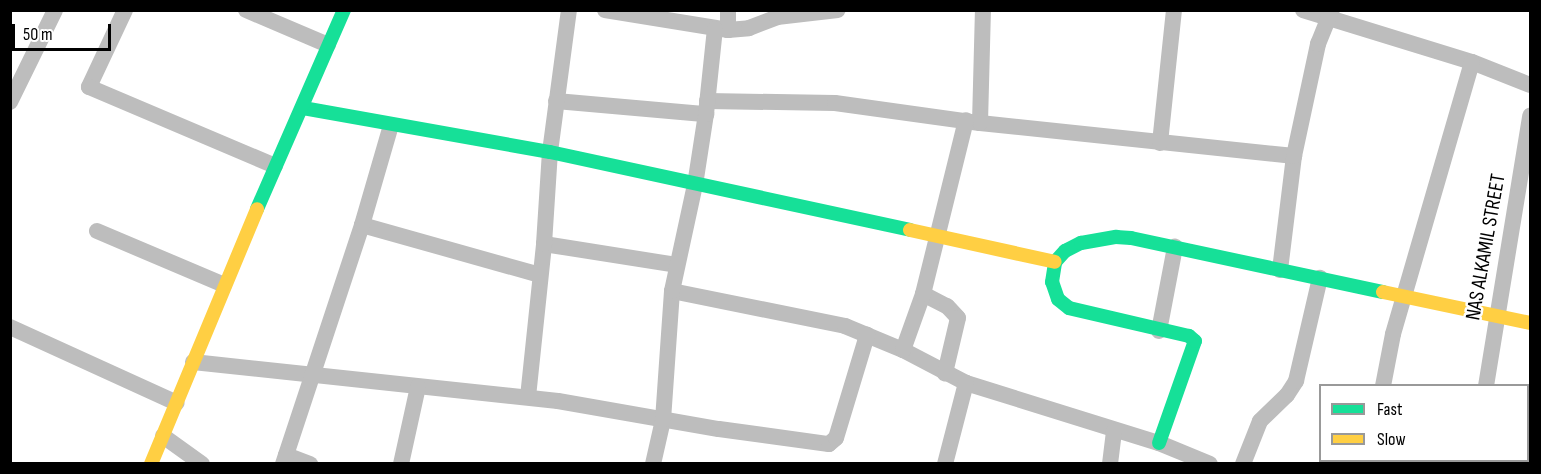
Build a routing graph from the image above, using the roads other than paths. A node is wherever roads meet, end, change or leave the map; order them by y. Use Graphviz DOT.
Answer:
graph roads {
  1 [pos="55,10"];
  2 [pos="125,10"];
  3 [pos="246,10"];
  4 [pos="344,10"];
  5 [pos="569,10"];
  6 [pos="605,10"];
  7 [pos="728,10"];
  8 [pos="838,10"];
  9 [pos="983,10"];
  10 [pos="1173,10"];
  11 [pos="1303,10"];
  12 [pos="1331,14"];
  13 [pos="721,29"];
  14 [pos="328,45"];
  15 [pos="1472,62"];
  16 [pos="1530,85"];
  17 [pos="556,101"];
  18 [pos="10,102"];
  19 [pos="707,107"];
  20 [pos="303,108"];
  21 [pos="1530,116"];
  22 [pos="973,122"];
  23 [pos="391,125"];
  24 [pos="1160,143"];
  25 [pos="550,152"];
  26 [pos="1294,156"];
  27 [pos="275,166"];
  28 [pos="695,185"];
  29 [pos="362,225"];
  30 [pos="97,231"];
  31 [pos="937,238"];
  32 [pos="544,244"];
  33 [pos="1175,247"];
  34 [pos="1055,262"];
  35 [pos="676,265"];
  36 [pos="1280,270"];
  37 [pos="540,275"];
  38 [pos="1320,278"];
  39 [pos="224,285"];
  40 [pos="672,291"];
  41 [pos="923,294"];
  42 [pos="1404,295"];
  43 [pos="1496,316"];
  44 [pos="1530,323"];
  45 [pos="10,327"];
  46 [pos="1159,331"];
  47 [pos="867,335"];
  48 [pos="903,350"];
  49 [pos="193,362"];
  50 [pos="945,373"];
  51 [pos="312,375"];
  52 [pos="966,384"];
  53 [pos="1383,384"];
  54 [pos="1486,384"];
  55 [pos="418,387"];
  56 [pos="528,397"];
  57 [pos="177,403"];
  58 [pos="663,420"];
  59 [pos="1114,431"];
  60 [pos="163,436"];
  61 [pos="1159,443"];
  62 [pos="284,459"];
  63 [pos="151,464"];
  64 [pos="202,464"];
  65 [pos="310,464"];
  66 [pos="401,464"];
  67 [pos="653,464"];
  68 [pos="945,464"];
  69 [pos="1110,464"];
  70 [pos="1210,464"];
  71 [pos="1243,464"];
  1 -- 18 [label="street"];
  2 -- 27 [label="street"];
  3 -- 14 [label="street"];
  4 -- 14 [label="street"];
  5 -- 17 [label="street"];
  6 -- 13 [label="street"];
  7 -- 13 [label="street"];
  8 -- 13 [label="street"];
  9 -- 22 [label="street"];
  10 -- 24 [label="street"];
  11 -- 12 [label="street"];
  12 -- 15 [label="street"];
  12 -- 26 [label="street"];
  13 -- 19 [label="street"];
  14 -- 20 [label="street"];
  15 -- 16 [label="street"];
  15 -- 42 [label="street"];
  17 -- 19 [label="street"];
  17 -- 25 [label="street"];
  19 -- 22 [label="street"];
  19 -- 28 [label="street"];
  20 -- 23 [label="street"];
  20 -- 27 [label="street"];
  21 -- 43 [label="street, NAS ALKAMIL STREET"];
  22 -- 24 [label="street"];
  22 -- 31 [label="street"];
  23 -- 25 [label="street"];
  23 -- 29 [label="street"];
  24 -- 26 [label="street"];
  25 -- 28 [label="street"];
  25 -- 32 [label="street"];
  26 -- 36 [label="street"];
  27 -- 39 [label="street"];
  28 -- 31 [label="street"];
  28 -- 35 [label="street"];
  29 -- 37 [label="street"];
  29 -- 51 [label="street"];
  30 -- 39 [label="street"];
  31 -- 34 [label="street"];
  31 -- 41 [label="street"];
  32 -- 35 [label="street"];
  32 -- 37 [label="street"];
  33 -- 34 [label="street"];
  33 -- 36 [label="street"];
  33 -- 46 [label="street"];
  34 -- 46 [label="street"];
  35 -- 40 [label="street"];
  36 -- 38 [label="street"];
  37 -- 56 [label="street"];
  38 -- 42 [label="street"];
  38 -- 71 [label="street"];
  39 -- 49 [label="street"];
  40 -- 47 [label="street"];
  40 -- 58 [label="street"];
  41 -- 48 [label="street"];
  41 -- 50 [label="street"];
  42 -- 43 [label="street"];
  42 -- 53 [label="street"];
  43 -- 44 [label="street"];
  43 -- 54 [label="street, NAS ALKAMIL STREET"];
  45 -- 57 [label="street"];
  46 -- 61 [label="street"];
  47 -- 48 [label="street"];
  47 -- 58 [label="street"];
  48 -- 50 [label="street"];
  49 -- 51 [label="street"];
  49 -- 57 [label="street"];
  50 -- 52 [label="street"];
  51 -- 55 [label="street"];
  51 -- 62 [label="street"];
  52 -- 59 [label="street"];
  52 -- 68 [label="street"];
  55 -- 56 [label="street"];
  55 -- 66 [label="street"];
  56 -- 58 [label="street"];
  57 -- 60 [label="street"];
  58 -- 67 [label="street"];
  59 -- 61 [label="street"];
  59 -- 69 [label="street"];
  60 -- 63 [label="street"];
  60 -- 64 [label="street"];
  61 -- 70 [label="street"];
  62 -- 65 [label="street"];
}
